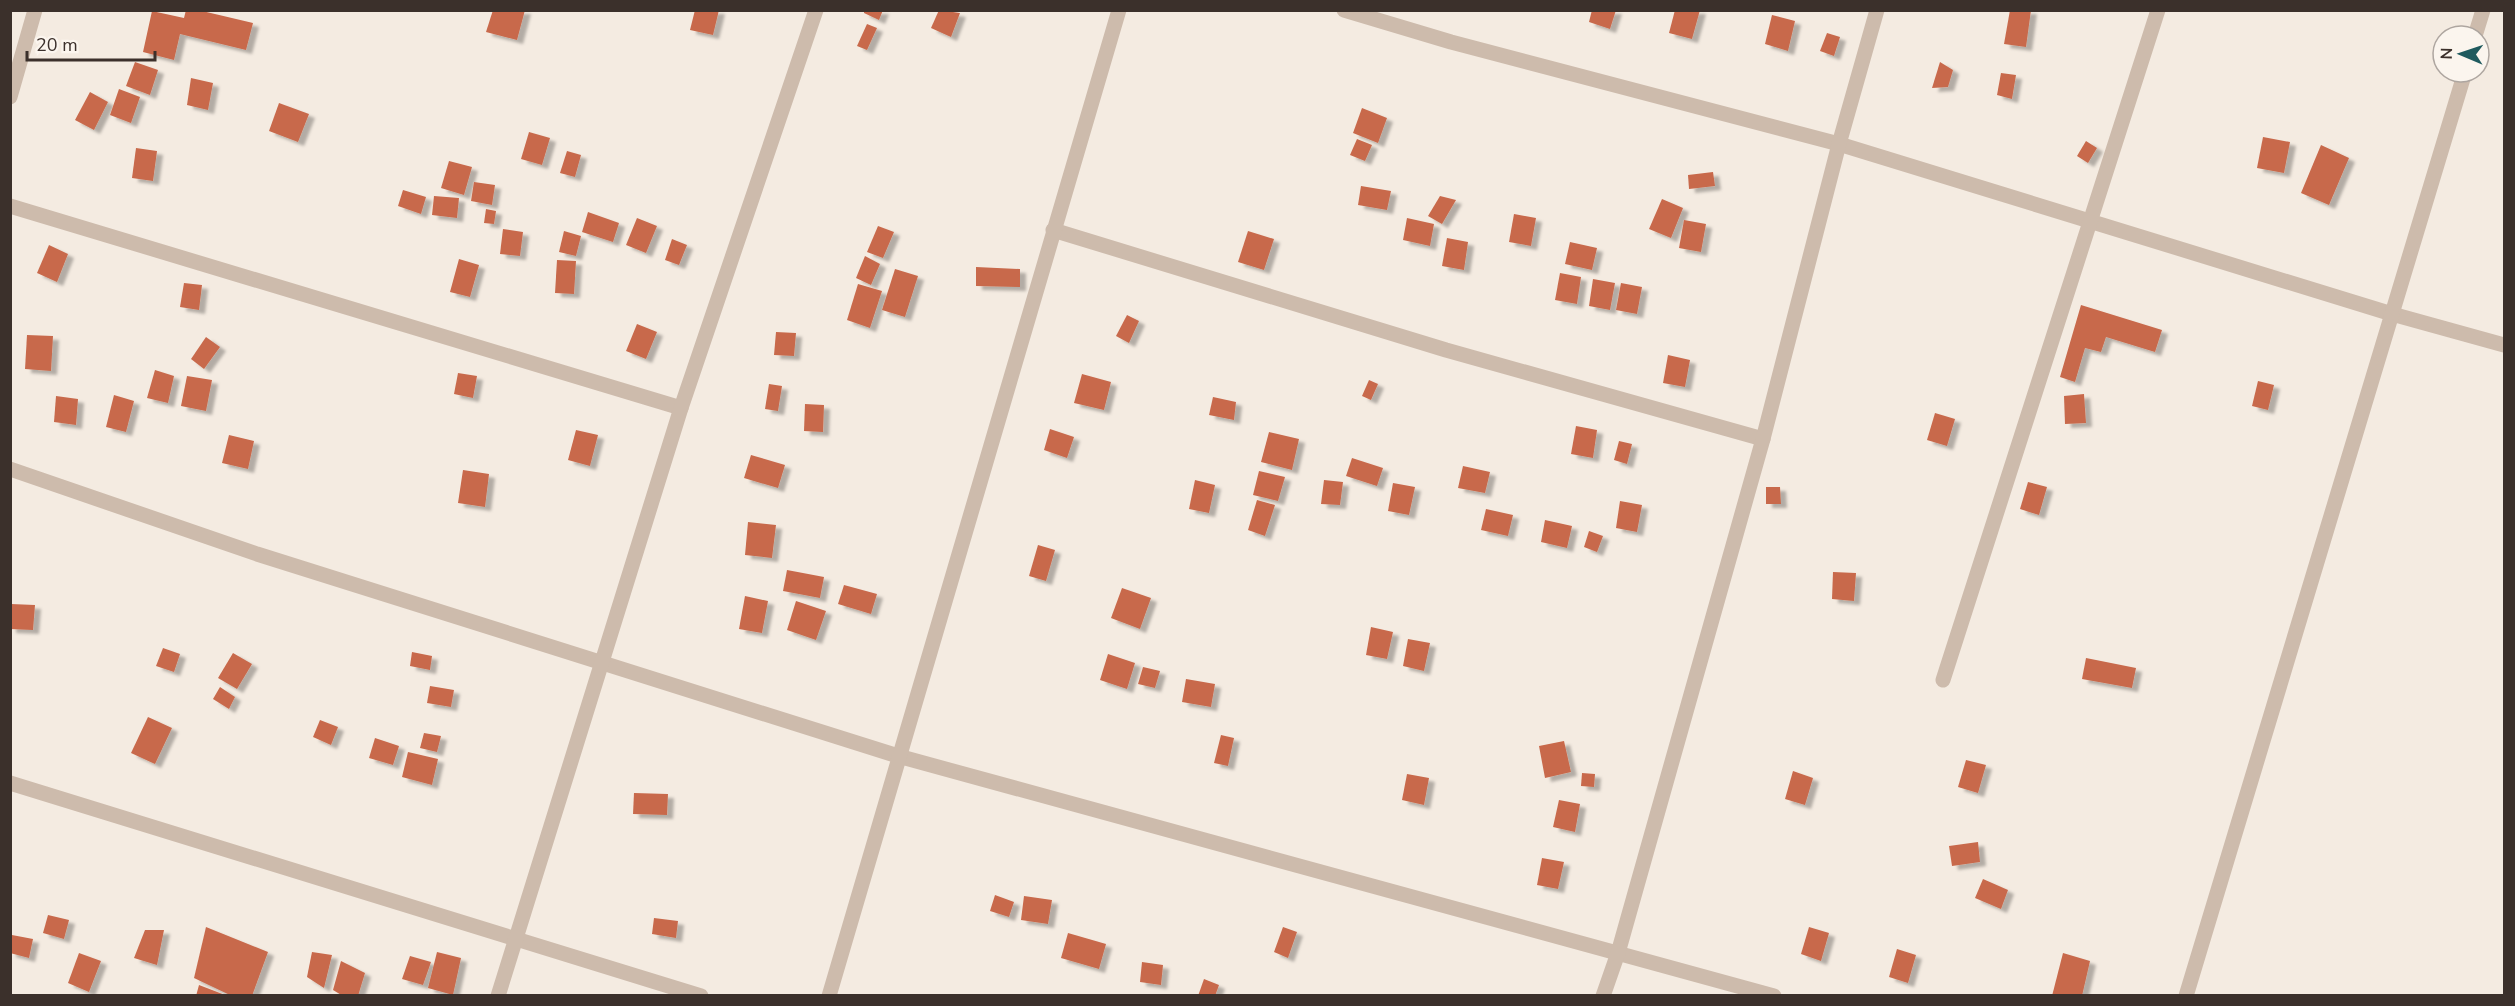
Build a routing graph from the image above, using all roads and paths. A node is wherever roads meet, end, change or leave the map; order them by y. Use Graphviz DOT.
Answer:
graph roads {
  1 [pos="35,10"];
  2 [pos="816,10"];
  3 [pos="1119,10"];
  4 [pos="1344,10"];
  5 [pos="1877,10"];
  6 [pos="2158,10"];
  7 [pos="2461,84"];
  8 [pos="10,97"];
  9 [pos="1839,144"];
  10 [pos="10,206"];
  11 [pos="2091,223"];
  12 [pos="1053,230"];
  13 [pos="2392,314"];
  14 [pos="2505,345"];
  15 [pos="681,408"];
  16 [pos="1763,439"];
  17 [pos="10,469"];
  18 [pos="602,663"];
  19 [pos="1943,680"];
  20 [pos="898,756"];
  21 [pos="10,783"];
  22 [pos="516,938"];
  23 [pos="1618,953"];
  24 [pos="498,996"];
  25 [pos="701,996"];
  26 [pos="829,996"];
  27 [pos="1603,996"];
  28 [pos="1774,996"];
  29 [pos="2186,996"];
  1 -- 8 [label="street"];
  2 -- 15 [label="street"];
  3 -- 12 [label="street"];
  4 -- 9 [label="street"];
  5 -- 9 [label="street"];
  6 -- 11 [label="street"];
  7 -- 13 [label="street"];
  9 -- 11 [label="street"];
  9 -- 16 [label="street"];
  10 -- 15 [label="street"];
  11 -- 13 [label="street"];
  11 -- 19 [label="street"];
  12 -- 16 [label="street"];
  12 -- 20 [label="street"];
  13 -- 14 [label="street"];
  13 -- 29 [label="street"];
  15 -- 18 [label="street"];
  16 -- 23 [label="street"];
  17 -- 18 [label="street"];
  18 -- 20 [label="street"];
  18 -- 22 [label="street"];
  20 -- 23 [label="street"];
  20 -- 26 [label="street"];
  21 -- 22 [label="street"];
  22 -- 24 [label="street"];
  22 -- 25 [label="street"];
  23 -- 27 [label="street"];
  23 -- 28 [label="street"];
}
